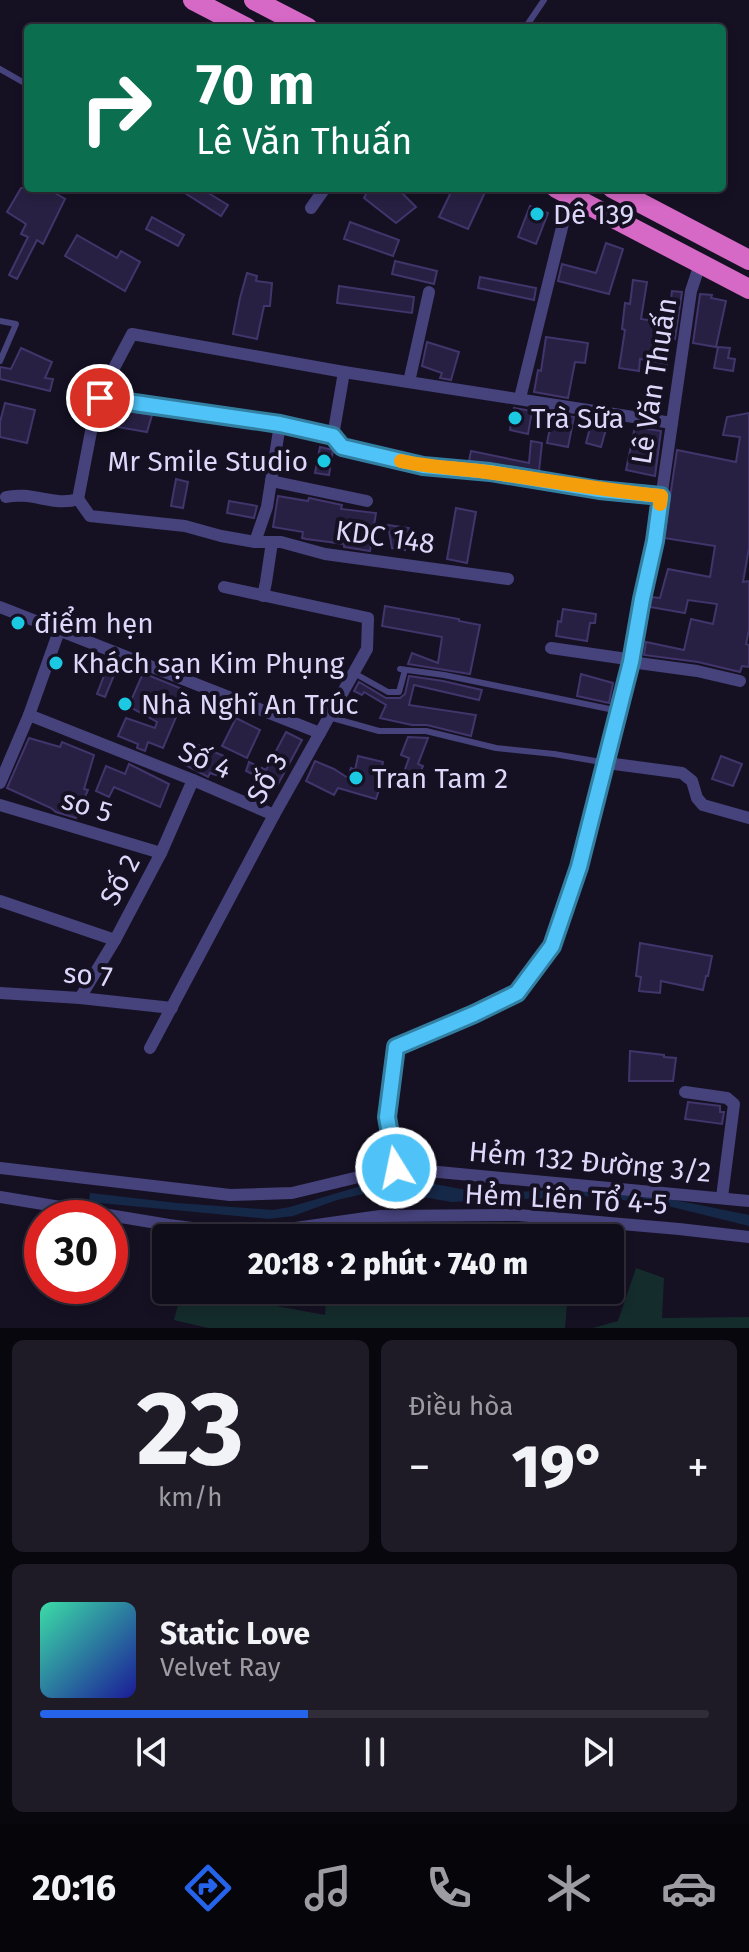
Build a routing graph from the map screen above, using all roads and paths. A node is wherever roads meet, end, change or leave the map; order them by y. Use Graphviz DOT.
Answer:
graph roads {
  1 [pos="193,0"];
  2 [pos="254,0"];
  3 [pos="544,0"];
  4 [pos="239,24"];
  5 [pos="300,24"];
  6 [pos="528,24"];
  7 [pos="0,69"];
  8 [pos="24,83"];
  9 [pos="322,192"];
  10 [pos="563,192"];
  11 [pos="620,192"];
  12 [pos="311,208"];
  13 [pos="749,260"];
  14 [pos="700,264"];
  15 [pos="749,289"];
  16 [pos="429,292"];
  17 [pos="0,321"];
  18 [pos="0,361"];
  19 [pos="344,372"];
  20 [pos="409,382"];
  21 [pos="100,398"];
  22 [pos="520,398"];
  23 [pos="672,423"];
  24 [pos="280,424"];
  25 [pos="333,436"];
  26 [pos="271,481"];
  27 [pos="661,496"];
  28 [pos="6,497"];
  29 [pos="78,499"];
  30 [pos="367,501"];
  31 [pos="255,542"];
  32 [pos="272,542"];
  33 [pos="508,579"];
  34 [pos="224,587"];
  35 [pos="263,596"];
  36 [pos="0,607"];
  37 [pos="59,631"];
  38 [pos="551,648"];
  39 [pos="631,662"];
  40 [pos="354,673"];
  41 [pos="740,681"];
  42 [pos="619,711"];
  43 [pos="29,715"];
  44 [pos="329,717"];
  45 [pos="320,733"];
  46 [pos="607,763"];
  47 [pos="193,780"];
  48 [pos="0,783"];
  49 [pos="0,805"];
  50 [pos="274,815"];
  51 [pos="749,818"];
  52 [pos="161,853"];
  53 [pos="0,901"];
  54 [pos="115,940"];
  55 [pos="0,993"];
  56 [pos="80,998"];
  57 [pos="172,1008"];
  58 [pos="150,1048"];
  59 [pos="685,1092"];
  60 [pos="0,1168"];
  61 [pos="396,1168"];
  62 [pos="0,1197"];
  63 [pos="722,1197"];
  64 [pos="749,1201"];
  65 [pos="749,1237"];
  1 -- 4 [label="highway"];
  2 -- 5 [label="highway"];
  3 -- 6 [label="lane"];
  7 -- 8 [label="lane"];
  9 -- 12 [label="street"];
  10 -- 14 [label="highway"];
  10 -- 22 [label="street"];
  11 -- 13 [label="highway"];
  14 -- 15 [label="highway"];
  14 -- 23 [label="street, Lê Văn Thuấn"];
  16 -- 20 [label="street"];
  17 -- 18 [label="lane"];
  19 -- 20 [label="street"];
  19 -- 21 [label="street"];
  19 -- 25 [label="street"];
  20 -- 22 [label="street"];
  21 -- 24 [label="street"];
  21 -- 29 [label="street"];
  22 -- 23 [label="street"];
  23 -- 27 [label="street, Lê Văn Thuấn"];
  24 -- 25 [label="street"];
  24 -- 26 [label="street"];
  25 -- 27 [label="street"];
  26 -- 30 [label="street, KDC 148"];
  26 -- 31 [label="street"];
  27 -- 39 [label="street, Lê Văn Thuấn"];
  28 -- 29 [label="street"];
  29 -- 31 [label="street, KDC 148"];
  31 -- 32 [label="street, KDC 148"];
  32 -- 33 [label="street, KDC 148"];
  32 -- 35 [label="street"];
  34 -- 35 [label="street, Số 3"];
  35 -- 40 [label="street, Số 3"];
  36 -- 37 [label="street"];
  37 -- 43 [label="street"];
  37 -- 45 [label="street"];
  38 -- 39 [label="street"];
  39 -- 41 [label="street"];
  39 -- 42 [label="street, Lê Văn Thuấn"];
  40 -- 42 [label="lane"];
  40 -- 44 [label="street, Số 3"];
  42 -- 46 [label="street, Lê Văn Thuấn"];
  43 -- 47 [label="street, Số 4"];
  43 -- 48 [label="street"];
  44 -- 45 [label="street, Số 3"];
  44 -- 46 [label="lane"];
  45 -- 50 [label="street, Số 3"];
  46 -- 51 [label="street"];
  46 -- 61 [label="street, Lê Văn Thuấn"];
  47 -- 50 [label="street, Số 4"];
  47 -- 52 [label="street, Số 2"];
  49 -- 52 [label="street, so 5"];
  50 -- 57 [label="street, Số 3"];
  52 -- 54 [label="street, Số 2"];
  53 -- 54 [label="street"];
  54 -- 56 [label="street, Số 2"];
  55 -- 56 [label="street, so 7"];
  56 -- 57 [label="street, so 7"];
  57 -- 58 [label="street, Số 3"];
  59 -- 63 [label="street"];
  60 -- 61 [label="street, Hẻm 132 Đường 3/2"];
  61 -- 63 [label="street, Hẻm 132 Đường 3/2"];
  62 -- 65 [label="street, Hẻm Liên Tổ 4-5"];
  63 -- 64 [label="street, Hẻm 132 Đường 3/2"];
}
